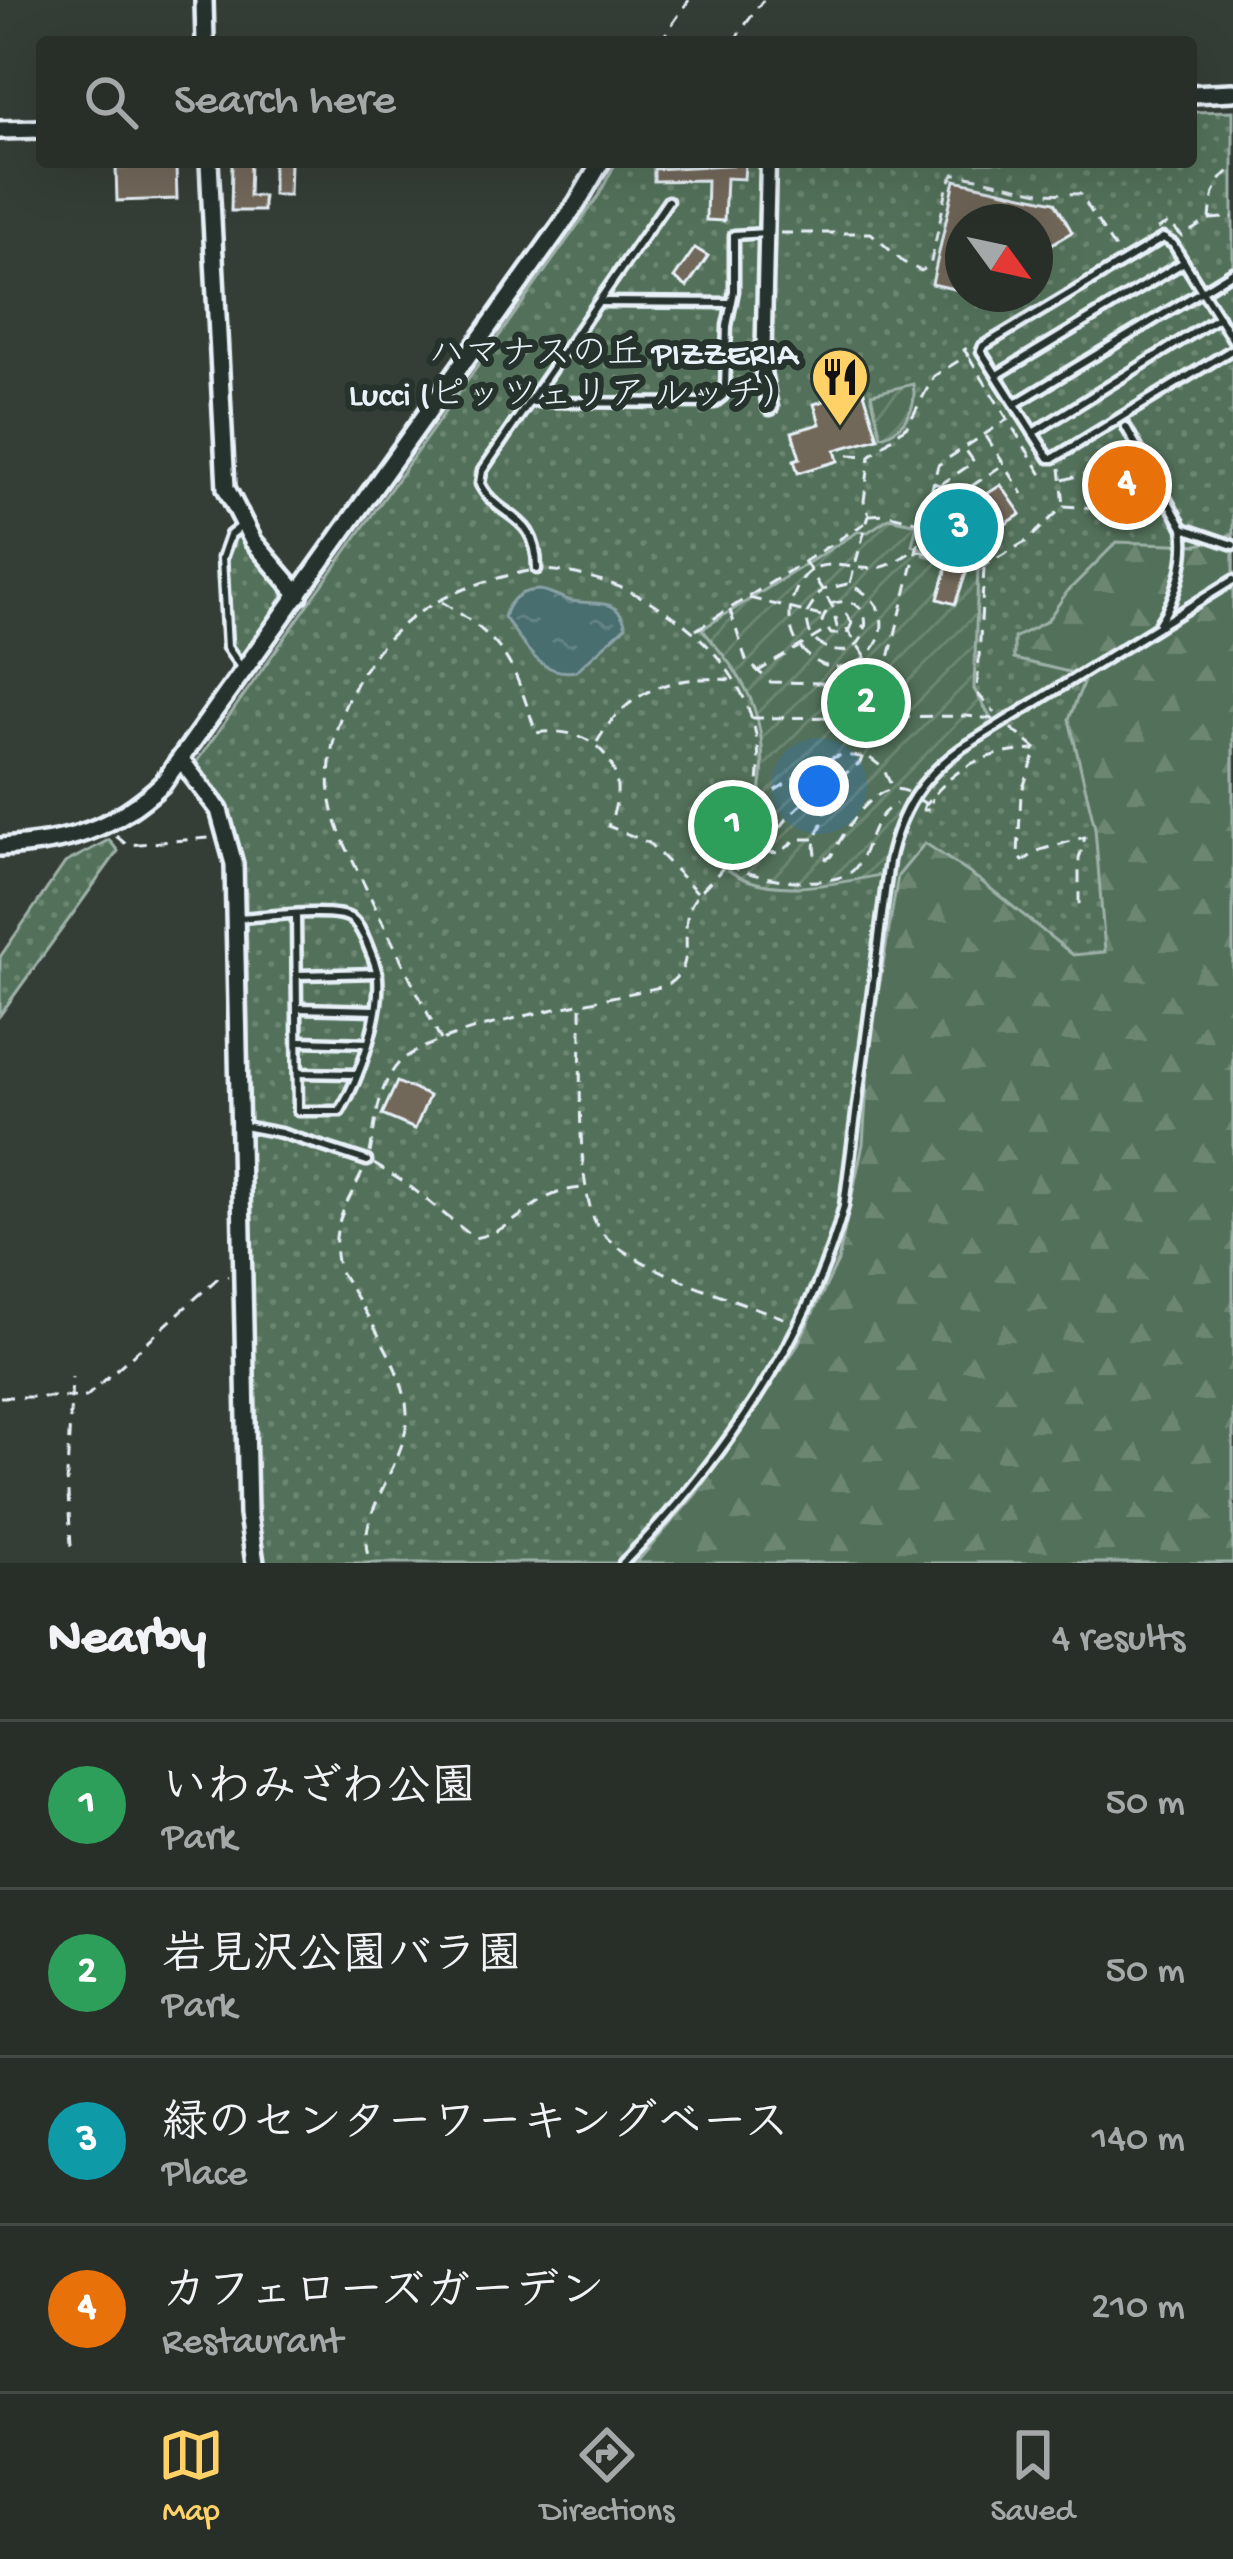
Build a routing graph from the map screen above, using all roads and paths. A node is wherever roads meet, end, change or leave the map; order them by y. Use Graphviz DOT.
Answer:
graph roads {
  1 [pos="204,0"];
  2 [pos="689,0"];
  3 [pos="763,0"];
  4 [pos="205,36"];
  5 [pos="664,36"];
  6 [pos="738,36"];
  7 [pos="1233,92"];
  8 [pos="1197,94"];
  9 [pos="36,129"];
  10 [pos="0,130"];
  11 [pos="1233,167"];
  12 [pos="209,168"];
  13 [pos="597,168"];
  14 [pos="768,168"];
  15 [pos="668,201"];
  16 [pos="1233,217"];
  17 [pos="1210,219"];
  18 [pos="766,233"];
  19 [pos="1182,236"];
  20 [pos="1118,253"];
  21 [pos="1184,262"];
  22 [pos="1233,272"];
  23 [pos="1202,291"];
  24 [pos="598,302"];
  25 [pos="731,303"];
  26 [pos="1219,317"];
  27 [pos="1233,344"];
  28 [pos="997,375"];
  29 [pos="529,402"];
  30 [pos="1015,404"];
  31 [pos="770,407"];
  32 [pos="1008,419"];
  33 [pos="1126,427"];
  34 [pos="1034,433"];
  35 [pos="985,434"];
  36 [pos="964,448"];
  37 [pos="848,455"];
  38 [pos="870,456"];
  39 [pos="1004,464"];
  40 [pos="1060,468"];
  41 [pos="1117,475"];
  42 [pos="1044,478"];
  43 [pos="1063,480"];
  44 [pos="936,484"];
  45 [pos="1023,494"];
  46 [pos="1163,496"];
  47 [pos="1064,506"];
  48 [pos="868,519"];
  49 [pos="922,523"];
  50 [pos="243,525"];
  51 [pos="1183,527"];
  52 [pos="1233,545"];
  53 [pos="916,550"];
  54 [pos="805,562"];
  55 [pos="855,566"];
  56 [pos="984,566"];
  57 [pos="537,569"];
  58 [pos="811,571"];
  59 [pos="1233,580"];
  60 [pos="850,585"];
  61 [pos="822,590"];
  62 [pos="299,595"];
  63 [pos="748,598"];
  64 [pos="439,600"];
  65 [pos="847,601"];
  66 [pos="830,604"];
  67 [pos="790,608"];
  68 [pos="730,610"];
  69 [pos="807,613"];
  70 [pos="841,614"];
  71 [pos="823,616"];
  72 [pos="852,623"];
  73 [pos="1157,626"];
  74 [pos="866,627"];
  75 [pos="826,630"];
  76 [pos="695,631"];
  77 [pos="849,632"];
  78 [pos="813,638"];
  79 [pos="857,644"];
  80 [pos="800,646"];
  81 [pos="866,657"];
  82 [pos="244,672"];
  83 [pos="757,673"];
  84 [pos="885,677"];
  85 [pos="732,681"];
  86 [pos="875,717"];
  87 [pos="749,718"];
  88 [pos="1005,722"];
  89 [pos="595,745"];
  90 [pos="1037,750"];
  91 [pos="865,756"];
  92 [pos="181,760"];
  93 [pos="892,789"];
  94 [pos="756,796"];
  95 [pos="767,797"];
  96 [pos="824,797"];
  97 [pos="911,797"];
  98 [pos="109,822"];
  99 [pos="229,836"];
  100 [pos="816,839"];
  101 [pos="0,847"];
  102 [pos="765,852"];
  103 [pos="727,863"];
  104 [pos="698,893"];
  105 [pos="1079,906"];
  106 [pos="296,915"];
  107 [pos="238,918"];
  108 [pos="378,974"];
  109 [pos="298,975"];
  110 [pos="581,1006"];
  111 [pos="299,1008"];
  112 [pos="375,1010"];
  113 [pos="441,1040"];
  114 [pos="300,1041"];
  115 [pos="368,1043"];
  116 [pos="299,1073"];
  117 [pos="355,1074"];
  118 [pos="241,1126"];
  119 [pos="367,1161"];
  120 [pos="584,1187"];
  121 [pos="244,1275"];
  122 [pos="801,1325"];
  123 [pos="72,1377"];
  124 [pos="70,1396"];
  125 [pos="0,1397"];
  126 [pos="71,1546"];
  127 [pos="255,1563"];
  128 [pos="371,1563"];
  129 [pos="623,1563"];
  1 -- 4 [label="street"];
  2 -- 5 [label="path"];
  3 -- 6 [label="path"];
  7 -- 8 [label="street"];
  9 -- 10 [label="street"];
  11 -- 17 [label="path"];
  12 -- 50 [label="street"];
  13 -- 62 [label="street"];
  14 -- 18 [label="street"];
  15 -- 24 [label="lane"];
  16 -- 17 [label="path"];
  17 -- 19 [label="path"];
  18 -- 20 [label="path"];
  18 -- 25 [label="lane"];
  18 -- 31 [label="street"];
  21 -- 23 [label="lane"];
  21 -- 28 [label="lane"];
  21 -- 28 [label="lane"];
  22 -- 23 [label="lane"];
  23 -- 26 [label="lane"];
  23 -- 30 [label="lane"];
  24 -- 25 [label="lane"];
  24 -- 29 [label="lane"];
  25 -- 29 [label="lane"];
  26 -- 27 [label="lane"];
  26 -- 34 [label="lane"];
  27 -- 34 [label="lane"];
  28 -- 30 [label="lane"];
  29 -- 57 [label="lane"];
  30 -- 34 [label="lane"];
  32 -- 35 [label="path"];
  32 -- 38 [label="path"];
  32 -- 42 [label="path"];
  33 -- 46 [label="lane"];
  35 -- 36 [label="path"];
  35 -- 39 [label="path"];
  36 -- 44 [label="path"];
  36 -- 44 [label="path"];
  37 -- 38 [label="path"];
  38 -- 48 [label="path"];
  39 -- 44 [label="path"];
  39 -- 45 [label="path"];
  40 -- 43 [label="path"];
  41 -- 43 [label="path"];
  43 -- 47 [label="path"];
  44 -- 49 [label="path"];
  46 -- 47 [label="path"];
  46 -- 51 [label="lane"];
  47 -- 56 [label="path"];
  48 -- 49 [label="path"];
  48 -- 54 [label="path"];
  48 -- 55 [label="path"];
  49 -- 53 [label="path"];
  50 -- 62 [label="street"];
  50 -- 82 [label="lane"];
  51 -- 52 [label="lane"];
  51 -- 73 [label="lane"];
  53 -- 55 [label="path"];
  53 -- 56 [label="path"];
  53 -- 84 [label="path"];
  54 -- 58 [label="path"];
  54 -- 63 [label="path"];
  55 -- 58 [label="path"];
  55 -- 60 [label="path"];
  56 -- 88 [label="path"];
  57 -- 64 [label="path"];
  57 -- 76 [label="path"];
  58 -- 61 [label="path"];
  58 -- 67 [label="path"];
  59 -- 73 [label="lane"];
  60 -- 61 [label="path"];
  60 -- 81 [label="path"];
  61 -- 66 [label="path"];
  61 -- 69 [label="path"];
  62 -- 82 [label="street"];
  63 -- 67 [label="path"];
  63 -- 68 [label="path"];
  64 -- 89 [label="path"];
  64 -- 113 [label="path"];
  65 -- 66 [label="path"];
  65 -- 70 [label="path"];
  65 -- 74 [label="path"];
  66 -- 70 [label="path"];
  66 -- 71 [label="path"];
  67 -- 69 [label="path"];
  67 -- 80 [label="path"];
  68 -- 76 [label="path"];
  68 -- 83 [label="path"];
  69 -- 71 [label="path"];
  69 -- 78 [label="path"];
  70 -- 72 [label="path"];
  70 -- 77 [label="path"];
  71 -- 75 [label="path"];
  72 -- 74 [label="path"];
  72 -- 77 [label="path"];
  73 -- 88 [label="lane"];
  74 -- 79 [label="path"];
  75 -- 77 [label="path"];
  75 -- 78 [label="path"];
  76 -- 85 [label="path"];
  77 -- 79 [label="path"];
  78 -- 79 [label="path"];
  78 -- 80 [label="path"];
  79 -- 81 [label="path"];
  80 -- 81 [label="path"];
  80 -- 83 [label="path"];
  82 -- 92 [label="street"];
  83 -- 84 [label="path"];
  84 -- 86 [label="path"];
  85 -- 87 [label="path"];
  85 -- 89 [label="path"];
  86 -- 87 [label="path"];
  86 -- 88 [label="path"];
  86 -- 91 [label="path"];
  87 -- 94 [label="path"];
  88 -- 90 [label="path"];
  88 -- 97 [label="lane"];
  89 -- 104 [label="path"];
  90 -- 97 [label="path"];
  90 -- 105 [label="path"];
  91 -- 93 [label="path"];
  91 -- 95 [label="path"];
  91 -- 96 [label="path"];
  92 -- 98 [label="street"];
  92 -- 99 [label="street"];
  93 -- 97 [label="path"];
  93 -- 100 [label="path"];
  94 -- 95 [label="path"];
  94 -- 103 [label="path"];
  95 -- 102 [label="path"];
  96 -- 100 [label="path"];
  96 -- 102 [label="path"];
  97 -- 103 [label="path"];
  97 -- 122 [label="lane"];
  98 -- 99 [label="path"];
  98 -- 101 [label="street"];
  99 -- 107 [label="street"];
  100 -- 102 [label="path"];
  103 -- 104 [label="path"];
  104 -- 110 [label="path"];
  106 -- 107 [label="lane"];
  106 -- 108 [label="lane"];
  106 -- 109 [label="lane"];
  107 -- 118 [label="street"];
  108 -- 109 [label="lane"];
  108 -- 112 [label="lane"];
  109 -- 111 [label="lane"];
  110 -- 113 [label="path"];
  110 -- 120 [label="path"];
  111 -- 112 [label="lane"];
  111 -- 114 [label="lane"];
  112 -- 115 [label="lane"];
  113 -- 119 [label="path"];
  114 -- 115 [label="lane"];
  114 -- 116 [label="lane"];
  115 -- 117 [label="lane"];
  116 -- 117 [label="lane"];
  116 -- 117 [label="lane"];
  118 -- 119 [label="lane"];
  118 -- 121 [label="street"];
  119 -- 120 [label="path"];
  119 -- 128 [label="path"];
  120 -- 122 [label="path"];
  121 -- 124 [label="path"];
  121 -- 127 [label="street"];
  122 -- 129 [label="lane"];
  123 -- 124 [label="path"];
  124 -- 125 [label="path"];
  124 -- 126 [label="path"];
}
